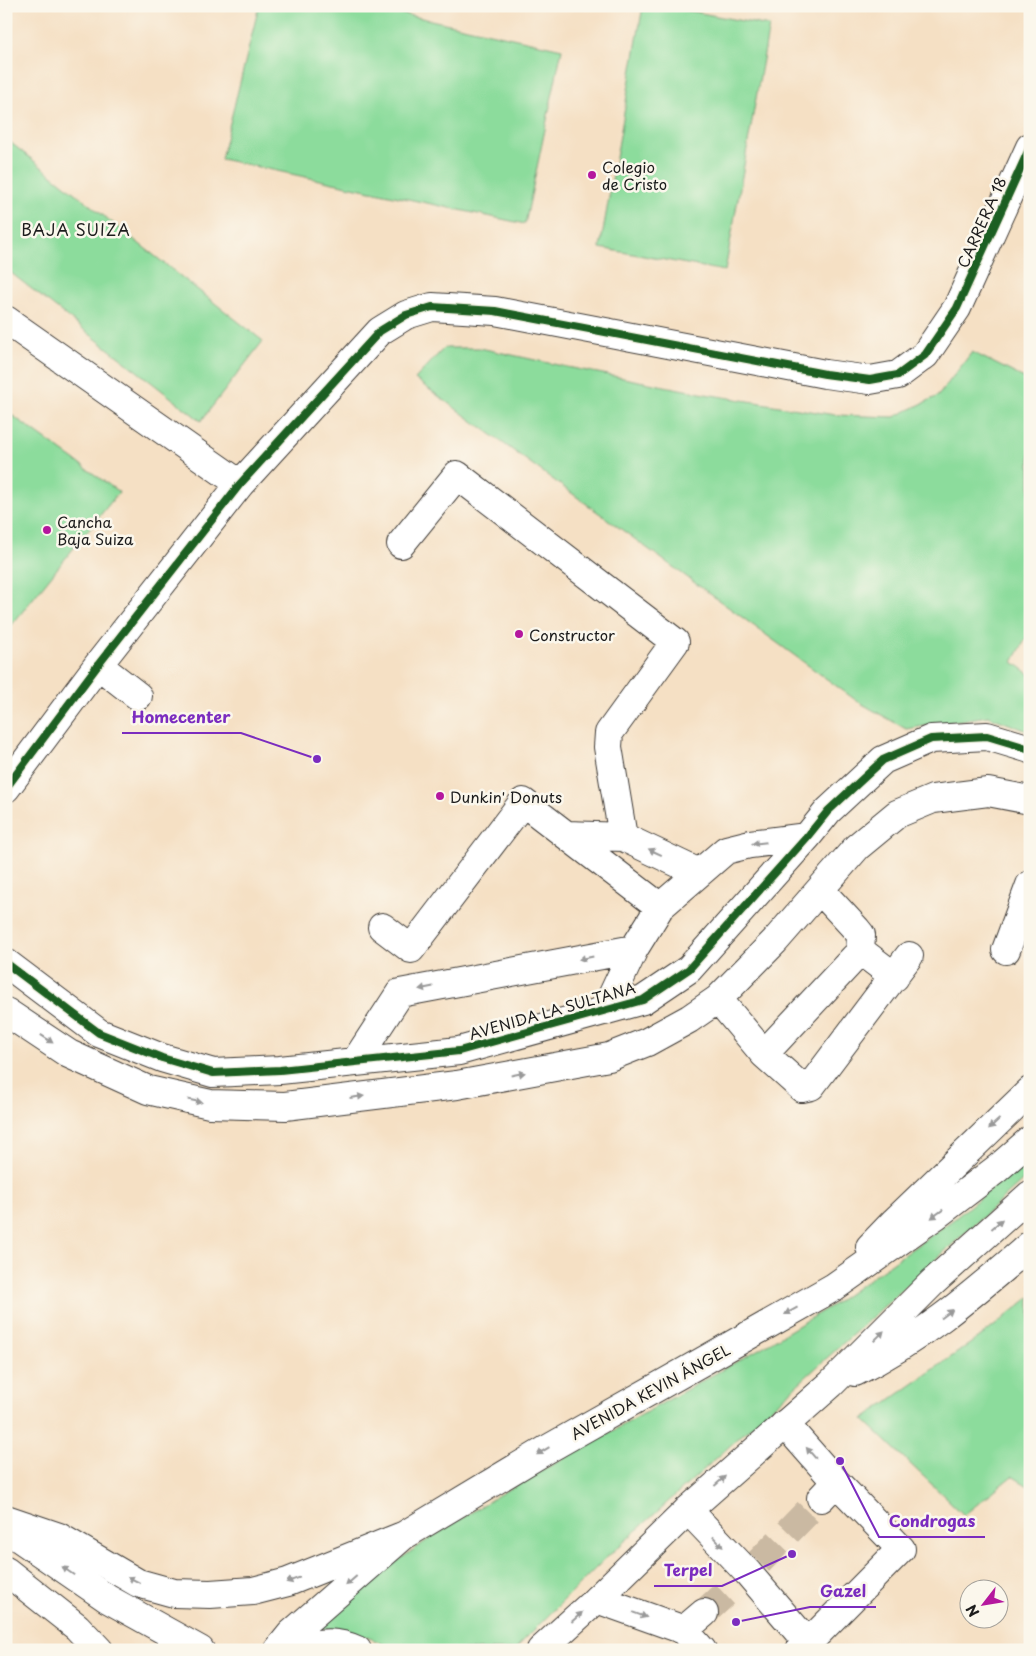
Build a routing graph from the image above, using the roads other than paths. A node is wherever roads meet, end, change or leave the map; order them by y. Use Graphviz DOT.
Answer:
graph roads {
  1 [pos="1030,147"];
  2 [pos="6,320"];
  3 [pos="240,484"];
  4 [pos="401,544"];
  5 [pos="98,665"];
  6 [pos="138,696"];
  7 [pos="1030,749"];
  8 [pos="6,788"];
  9 [pos="1030,800"];
  10 [pos="567,835"];
  11 [pos="623,837"];
  12 [pos="807,837"];
  13 [pos="699,873"];
  14 [pos="1030,885"];
  15 [pos="820,890"];
  16 [pos="660,907"];
  17 [pos="382,927"];
  18 [pos="634,949"];
  19 [pos="1006,950"];
  20 [pos="860,954"];
  21 [pos="6,963"];
  22 [pos="718,999"];
  23 [pos="605,1010"];
  24 [pos="6,1012"];
  25 [pos="764,1054"];
  26 [pos="355,1062"];
  27 [pos="1030,1091"];
  28 [pos="1030,1140"];
  29 [pos="1030,1195"];
  30 [pos="1030,1245"];
  31 [pos="834,1287"];
  32 [pos="831,1384"];
  33 [pos="785,1424"];
  34 [pos="688,1510"];
  35 [pos="6,1519"];
  36 [pos="6,1529"];
  37 [pos="403,1536"];
  38 [pos="6,1572"];
  39 [pos="597,1599"];
  40 [pos="697,1631"];
  41 [pos="804,1647"];
  42 [pos="99,1650"];
  43 [pos="200,1650"];
  44 [pos="278,1650"];
  45 [pos="302,1650"];
  46 [pos="358,1650"];
  47 [pos="541,1650"];
  1 -- 3 [label="street, CARRERA 18"];
  2 -- 3 [label="street"];
  3 -- 5 [label="street, CARRERA 18"];
  4 -- 11 [label="street"];
  5 -- 6 [label="street"];
  5 -- 8 [label="street, CARRERA 18"];
  7 -- 12 [label="street, AVENIDA LA SULTANA"];
  9 -- 15 [label="street"];
  10 -- 11 [label="street"];
  10 -- 16 [label="street"];
  10 -- 17 [label="street"];
  13 -- 11 [label="street, one-way"];
  12 -- 13 [label="street, one-way"];
  12 -- 23 [label="street, AVENIDA LA SULTANA"];
  13 -- 16 [label="street"];
  14 -- 19 [label="street"];
  15 -- 20 [label="street"];
  15 -- 22 [label="street"];
  16 -- 18 [label="street"];
  18 -- 23 [label="street"];
  18 -- 26 [label="street, one-way"];
  20 -- 25 [label="street"];
  20 -- 25 [label="street"];
  21 -- 26 [label="street, AVENIDA LA SULTANA"];
  24 -- 22 [label="street, one-way"];
  22 -- 25 [label="street"];
  23 -- 26 [label="street, AVENIDA LA SULTANA"];
  27 -- 31 [label="street, one-way"];
  28 -- 31 [label="street, AVENIDA KEVIN ÁNGEL, one-way"];
  32 -- 29 [label="street, one-way"];
  32 -- 30 [label="street, one-way"];
  31 -- 37 [label="street, AVENIDA KEVIN ÁNGEL, one-way"];
  32 -- 33 [label="street"];
  34 -- 33 [label="street, one-way"];
  41 -- 33 [label="street, one-way"];
  34 -- 39 [label="street"];
  34 -- 41 [label="street, one-way"];
  37 -- 35 [label="street, one-way"];
  43 -- 36 [label="street, one-way"];
  37 -- 44 [label="street, AVENIDA KEVIN ÁNGEL, one-way"];
  38 -- 42 [label="street"];
  39 -- 40 [label="street, one-way"];
  47 -- 39 [label="street, one-way"];
  45 -- 46 [label="street"];
}
